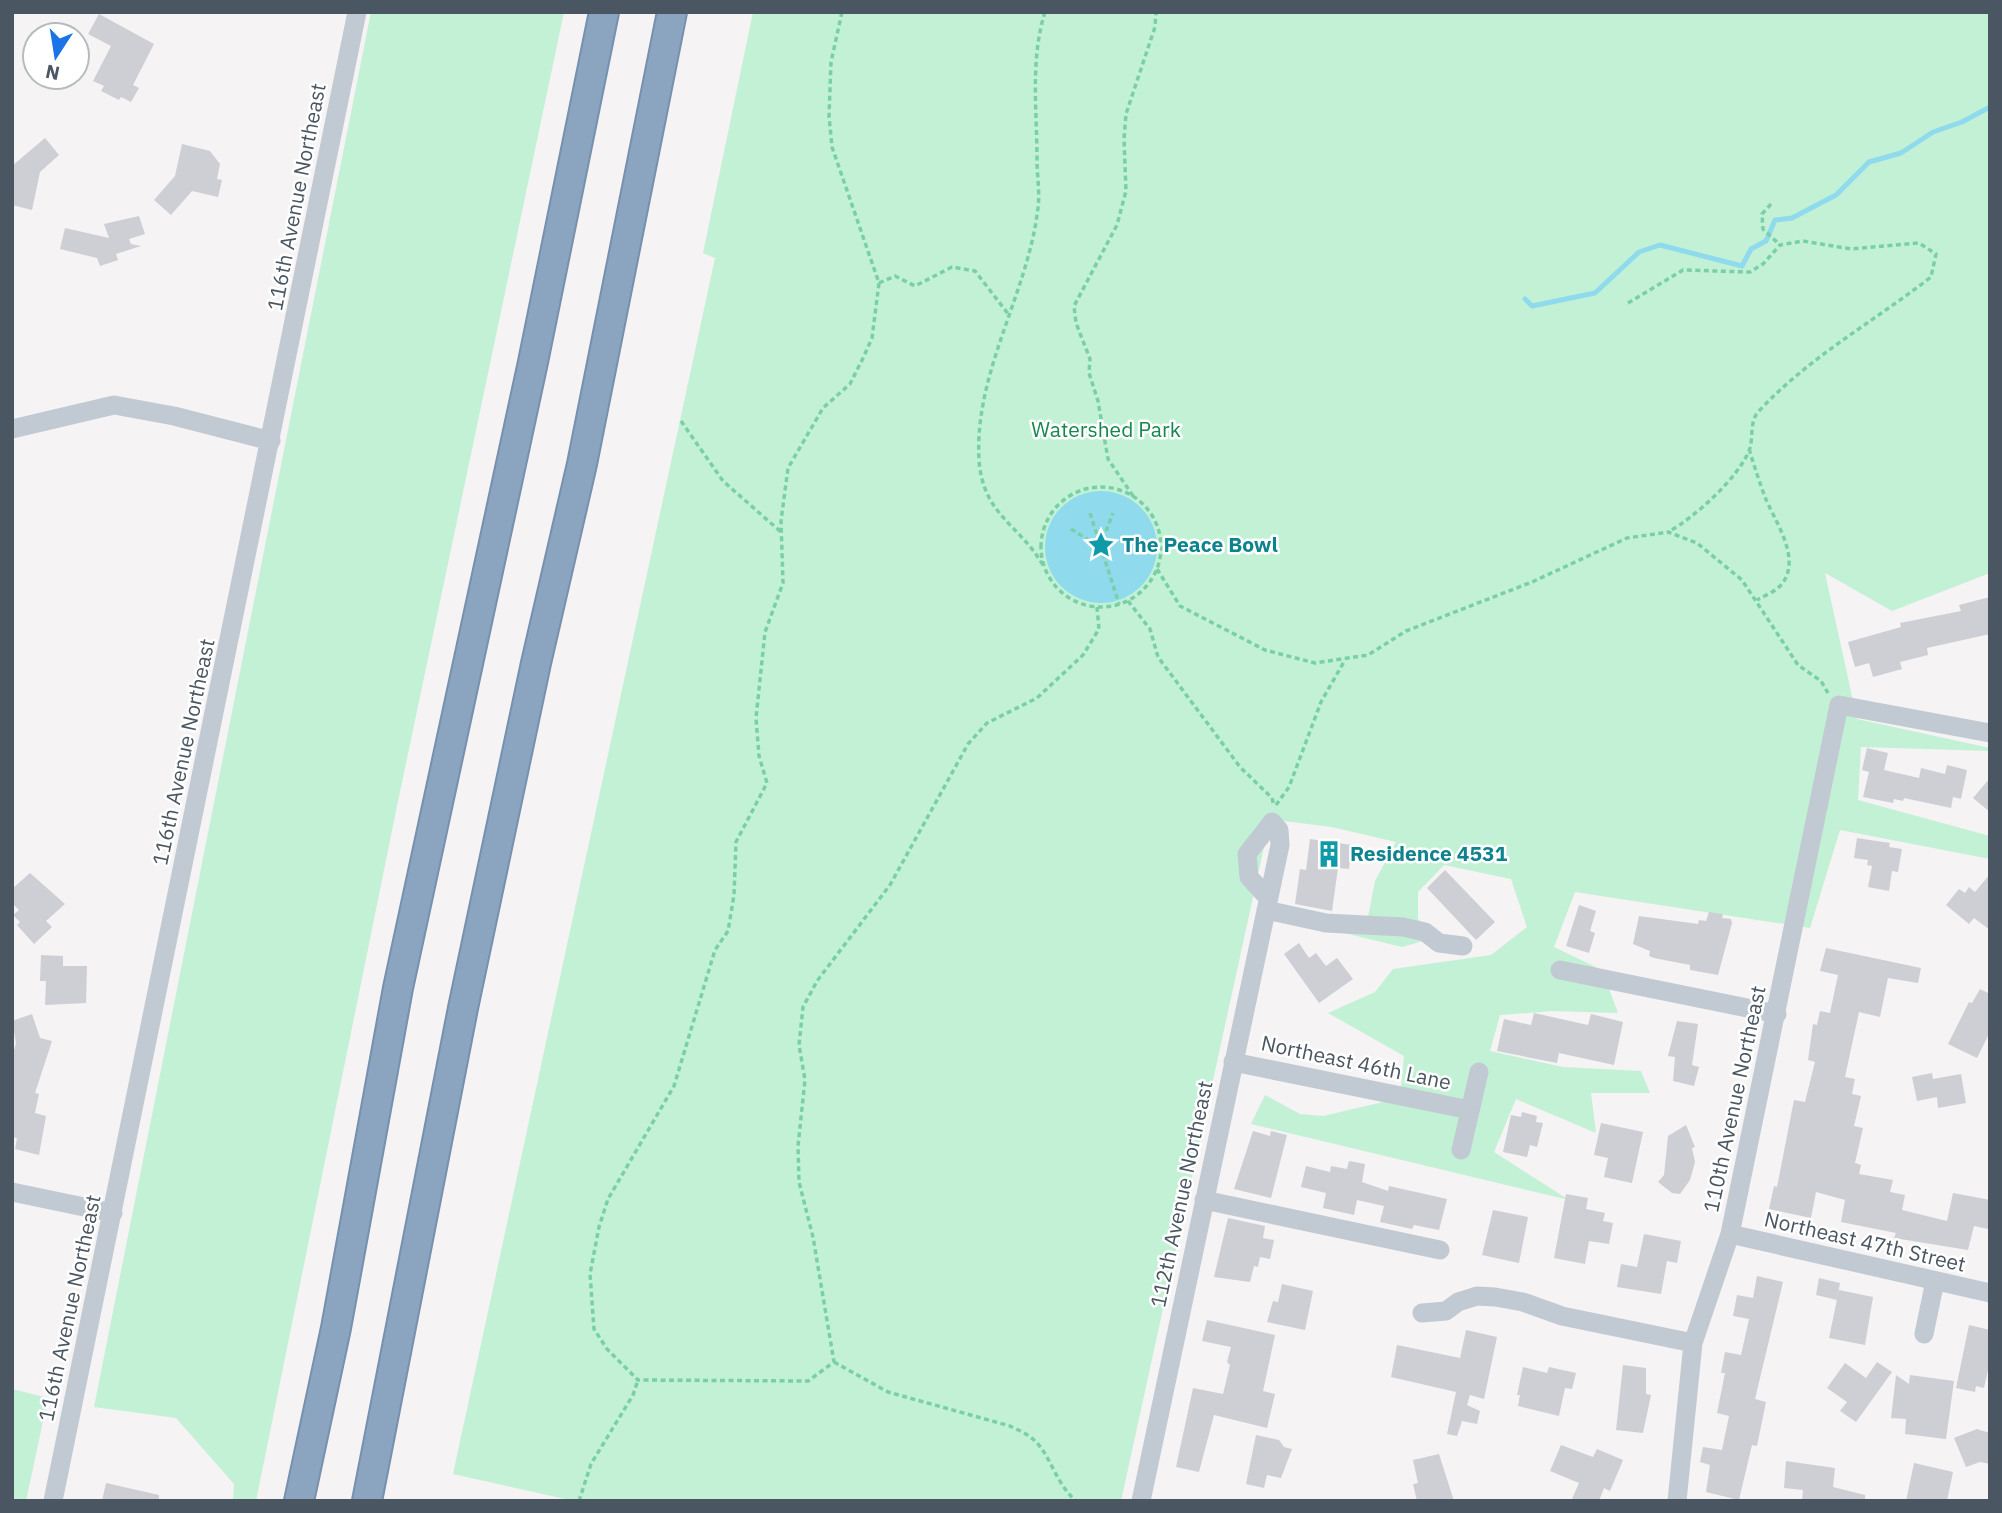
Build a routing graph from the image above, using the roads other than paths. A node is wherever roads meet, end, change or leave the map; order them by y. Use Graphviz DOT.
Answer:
graph roads {
  1 [pos="357,12"];
  2 [pos="604,12"];
  3 [pos="672,12"];
  4 [pos="12,429"];
  5 [pos="271,441"];
  6 [pos="1990,733"];
  7 [pos="1267,904"];
  8 [pos="1463,946"];
  9 [pos="1560,970"];
  10 [pos="1777,1014"];
  11 [pos="1233,1062"];
  12 [pos="1479,1072"];
  13 [pos="1471,1110"];
  14 [pos="1461,1150"];
  15 [pos="12,1192"];
  16 [pos="1204,1200"];
  17 [pos="113,1213"];
  18 [pos="1730,1234"];
  19 [pos="1440,1250"];
  20 [pos="1935,1281"];
  21 [pos="1990,1293"];
  22 [pos="1422,1313"];
  23 [pos="1924,1334"];
  24 [pos="1693,1343"];
  25 [pos="52,1501"];
  26 [pos="299,1501"];
  27 [pos="367,1501"];
  28 [pos="1141,1501"];
  29 [pos="1677,1501"];
  1 -- 5 [label="street, 116th Avenue Northeast"];
  2 -- 26 [label="highway"];
  3 -- 27 [label="highway"];
  4 -- 5 [label="street"];
  5 -- 17 [label="street, 116th Avenue Northeast"];
  6 -- 10 [label="street, 110th Avenue Northeast"];
  7 -- 7 [label="street, 112th Avenue Northeast"];
  7 -- 8 [label="street"];
  7 -- 11 [label="street, 112th Avenue Northeast"];
  9 -- 10 [label="street"];
  10 -- 18 [label="street, 110th Avenue Northeast"];
  11 -- 13 [label="street, Northeast 46th Lane"];
  11 -- 16 [label="street, 112th Avenue Northeast"];
  12 -- 13 [label="street"];
  13 -- 14 [label="street"];
  15 -- 17 [label="street"];
  16 -- 19 [label="street"];
  16 -- 28 [label="street, 112th Avenue Northeast"];
  17 -- 25 [label="street, 116th Avenue Northeast"];
  18 -- 20 [label="street, Northeast 47th Street"];
  18 -- 24 [label="street, 110th Avenue Northeast"];
  20 -- 21 [label="street, Northeast 47th Street"];
  20 -- 23 [label="street"];
  22 -- 24 [label="street"];
  24 -- 29 [label="street, 110th Avenue Northeast"];
}
